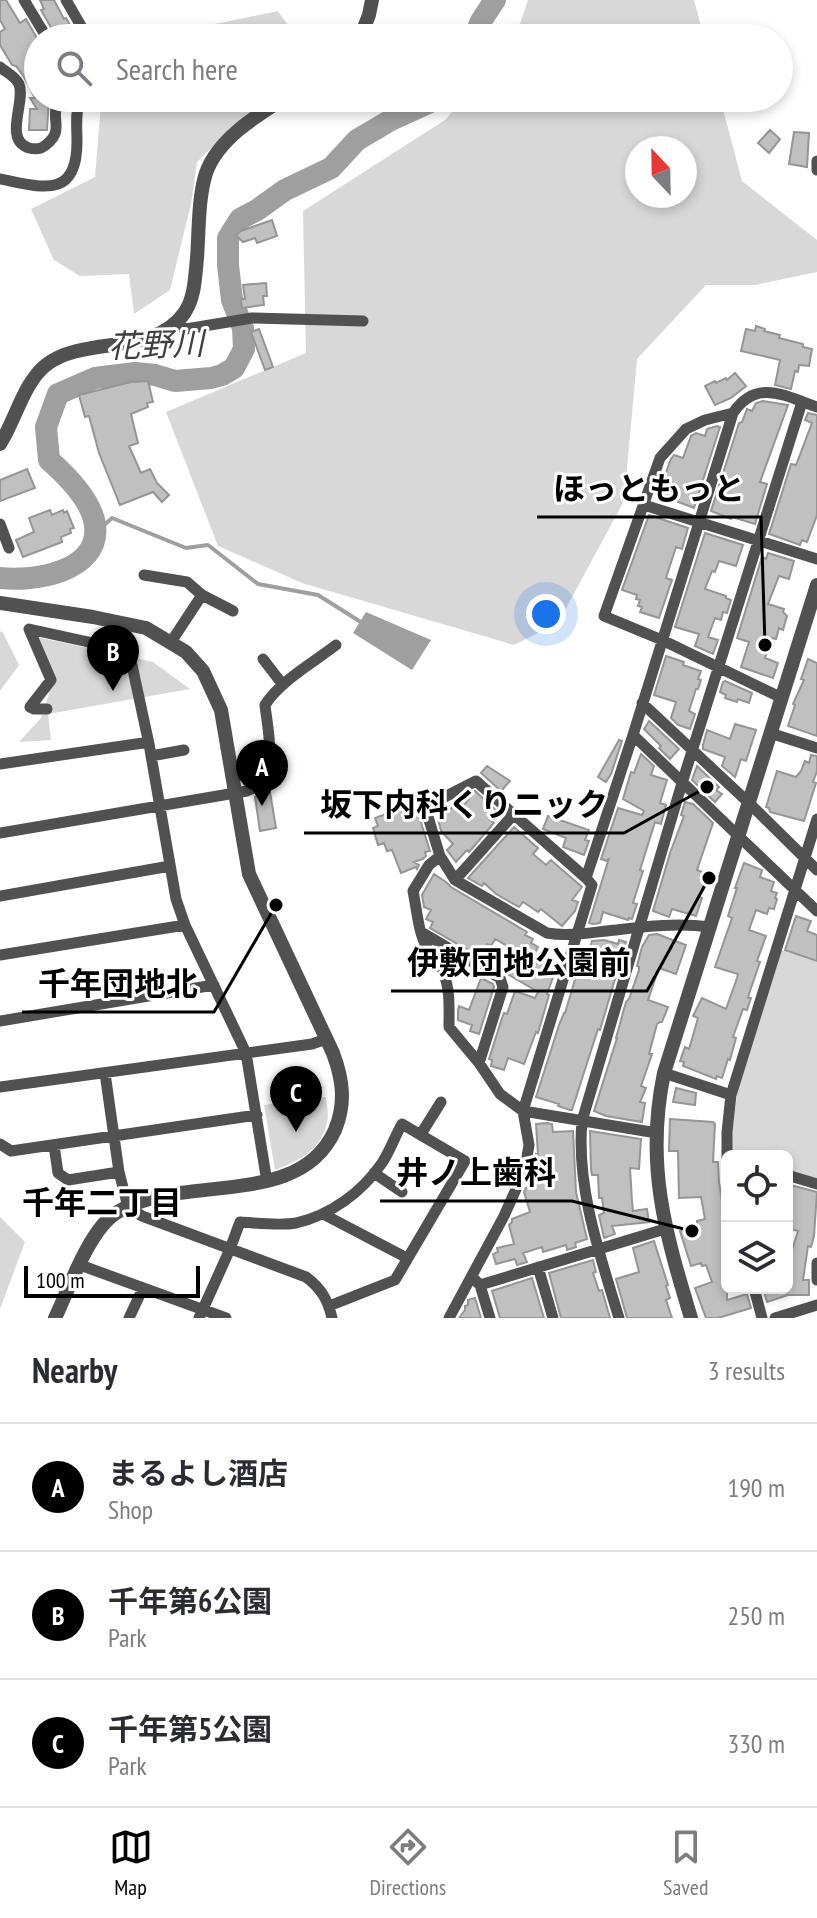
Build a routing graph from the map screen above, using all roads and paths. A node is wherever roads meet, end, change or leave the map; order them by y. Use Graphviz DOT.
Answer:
graph roads {
  1 [pos="24,0"];
  2 [pos="66,0"];
  3 [pos="372,0"];
  4 [pos="39,24"];
  5 [pos="78,24"];
  6 [pos="365,24"];
  7 [pos="0,67"];
  8 [pos="55,112"];
  9 [pos="76,112"];
  10 [pos="265,112"];
  11 [pos="817,161"];
  12 [pos="817,170"];
  13 [pos="0,179"];
  14 [pos="363,321"];
  15 [pos="175,325"];
  16 [pos="802,402"];
  17 [pos="817,407"];
  18 [pos="733,413"];
  19 [pos="0,444"];
  20 [pos="644,505"];
  21 [pos="699,522"];
  22 [pos="0,524"];
  23 [pos="758,540"];
  24 [pos="9,548"];
  25 [pos="817,559"];
  26 [pos="144,575"];
  27 [pos="817,585"];
  28 [pos="202,595"];
  29 [pos="0,603"];
  30 [pos="233,611"];
  31 [pos="662,640"];
  32 [pos="171,642"];
  33 [pos="336,645"];
  34 [pos="263,659"];
  35 [pos="718,668"];
  36 [pos="283,685"];
  37 [pos="782,698"];
  38 [pos="642,703"];
  39 [pos="47,709"];
  40 [pos="770,733"];
  41 [pos="633,735"];
  42 [pos="817,748"];
  43 [pos="150,750"];
  44 [pos="184,750"];
  45 [pos="693,750"];
  46 [pos="0,764"];
  47 [pos="682,783"];
  48 [pos="236,793"];
  49 [pos="749,803"];
  50 [pos="159,806"];
  51 [pos="514,814"];
  52 [pos="817,819"];
  53 [pos="0,833"];
  54 [pos="739,836"];
  55 [pos="440,856"];
  56 [pos="805,858"];
  57 [pos="170,866"];
  58 [pos="817,870"];
  59 [pos="586,878"];
  60 [pos="455,880"];
  61 [pos="795,890"];
  62 [pos="0,896"];
  63 [pos="817,911"];
  64 [pos="185,925"];
  65 [pos="640,927"];
  66 [pos="710,927"];
  67 [pos="421,931"];
  68 [pos="577,934"];
  69 [pos="0,955"];
  70 [pos="214,985"];
  71 [pos="0,1021"];
  72 [pos="326,1039"];
  73 [pos="246,1053"];
  74 [pos="479,1063"];
  75 [pos="105,1073"];
  76 [pos="664,1073"];
  77 [pos="0,1087"];
  78 [pos="731,1095"];
  79 [pos="441,1102"];
  80 [pos="523,1111"];
  81 [pos="257,1115"];
  82 [pos="582,1121"];
  83 [pos="657,1133"];
  84 [pos="421,1134"];
  85 [pos="114,1136"];
  86 [pos="0,1144"];
  87 [pos="54,1145"];
  88 [pos="727,1150"];
  89 [pos="119,1172"];
  90 [pos="374,1173"];
  91 [pos="793,1177"];
  92 [pos="267,1182"];
  93 [pos="817,1184"];
  94 [pos="402,1192"];
  95 [pos="128,1207"];
  96 [pos="323,1214"];
  97 [pos="665,1229"];
  98 [pos="230,1249"];
  99 [pos="598,1250"];
  100 [pos="407,1258"];
  101 [pos="817,1263"];
  102 [pos="80,1265"];
  103 [pos="538,1267"];
  104 [pos="817,1280"];
  105 [pos="476,1281"];
  106 [pos="143,1288"];
  107 [pos="756,1294"];
  108 [pos="817,1305"];
  109 [pos="331,1312"];
  110 [pos="201,1314"];
  111 [pos="55,1318"];
  112 [pos="129,1318"];
  113 [pos="226,1318"];
  114 [pos="449,1318"];
  115 [pos="490,1318"];
  116 [pos="553,1318"];
  117 [pos="619,1318"];
  118 [pos="691,1318"];
  119 [pos="762,1318"];
  120 [pos="775,1318"];
  1 -- 4 [label="street"];
  2 -- 5 [label="street"];
  3 -- 6 [label="street"];
  7 -- 8 [label="street"];
  9 -- 13 [label="street"];
  10 -- 15 [label="street"];
  11 -- 12 [label="street"];
  14 -- 15 [label="street"];
  15 -- 19 [label="street"];
  16 -- 17 [label="street"];
  16 -- 18 [label="street"];
  16 -- 23 [label="street"];
  18 -- 20 [label="street"];
  18 -- 21 [label="street"];
  20 -- 21 [label="street"];
  20 -- 31 [label="street"];
  21 -- 23 [label="street"];
  21 -- 31 [label="street"];
  22 -- 24 [label="street"];
  23 -- 25 [label="street"];
  23 -- 35 [label="street"];
  26 -- 28 [label="street"];
  27 -- 37 [label="street"];
  28 -- 30 [label="street"];
  28 -- 32 [label="street"];
  29 -- 32 [label="street"];
  31 -- 35 [label="street"];
  31 -- 38 [label="street"];
  32 -- 48 [label="street"];
  33 -- 36 [label="street"];
  34 -- 36 [label="street"];
  35 -- 37 [label="street"];
  35 -- 45 [label="street"];
  36 -- 48 [label="street"];
  37 -- 40 [label="street"];
  38 -- 41 [label="street"];
  38 -- 45 [label="street"];
  39 -- 43 [label="street"];
  40 -- 42 [label="street"];
  40 -- 49 [label="street"];
  41 -- 47 [label="street"];
  41 -- 59 [label="street"];
  43 -- 44 [label="street"];
  43 -- 46 [label="street"];
  43 -- 50 [label="street"];
  45 -- 47 [label="street"];
  45 -- 49 [label="street"];
  47 -- 54 [label="street"];
  47 -- 65 [label="street"];
  48 -- 50 [label="street"];
  48 -- 72 [label="street"];
  49 -- 54 [label="street"];
  49 -- 56 [label="street"];
  50 -- 53 [label="street"];
  50 -- 57 [label="street"];
  51 -- 55 [label="street"];
  51 -- 59 [label="street"];
  51 -- 60 [label="street"];
  52 -- 56 [label="street"];
  54 -- 61 [label="street"];
  54 -- 66 [label="street"];
  55 -- 60 [label="street"];
  55 -- 67 [label="street"];
  56 -- 58 [label="street"];
  56 -- 61 [label="street"];
  57 -- 62 [label="street"];
  57 -- 64 [label="street"];
  59 -- 68 [label="street"];
  60 -- 68 [label="street"];
  61 -- 63 [label="street"];
  61 -- 78 [label="street"];
  64 -- 69 [label="street"];
  64 -- 70 [label="street"];
  65 -- 66 [label="street"];
  65 -- 68 [label="street"];
  65 -- 82 [label="street"];
  66 -- 76 [label="street"];
  67 -- 74 [label="street"];
  67 -- 74 [label="street"];
  68 -- 80 [label="street"];
  70 -- 71 [label="street"];
  70 -- 73 [label="street"];
  72 -- 73 [label="street"];
  72 -- 92 [label="street"];
  73 -- 75 [label="street"];
  73 -- 81 [label="street"];
  74 -- 80 [label="street"];
  75 -- 77 [label="street"];
  75 -- 85 [label="street"];
  76 -- 78 [label="street"];
  76 -- 83 [label="street"];
  78 -- 88 [label="street"];
  79 -- 84 [label="street"];
  80 -- 82 [label="street"];
  80 -- 105 [label="street"];
  81 -- 85 [label="street"];
  81 -- 92 [label="street"];
  82 -- 83 [label="street"];
  82 -- 99 [label="street"];
  83 -- 97 [label="street"];
  84 -- 90 [label="street"];
  84 -- 100 [label="street"];
  85 -- 87 [label="street"];
  85 -- 89 [label="street"];
  86 -- 87 [label="street"];
  87 -- 89 [label="street"];
  89 -- 95 [label="street"];
  90 -- 94 [label="street"];
  90 -- 96 [label="street"];
  91 -- 93 [label="street"];
  92 -- 95 [label="street"];
  95 -- 98 [label="street"];
  95 -- 102 [label="street"];
  96 -- 98 [label="street"];
  96 -- 100 [label="street"];
  97 -- 99 [label="street"];
  97 -- 118 [label="street"];
  98 -- 109 [label="street"];
  98 -- 110 [label="street"];
  99 -- 103 [label="street"];
  99 -- 117 [label="street"];
  100 -- 109 [label="street"];
  101 -- 104 [label="street"];
  102 -- 106 [label="street"];
  102 -- 111 [label="street"];
  103 -- 105 [label="street"];
  103 -- 116 [label="street"];
  105 -- 114 [label="street"];
  105 -- 115 [label="street"];
  106 -- 110 [label="street"];
  106 -- 112 [label="street"];
  107 -- 119 [label="street"];
  108 -- 120 [label="street"];
  110 -- 113 [label="street"];
}
